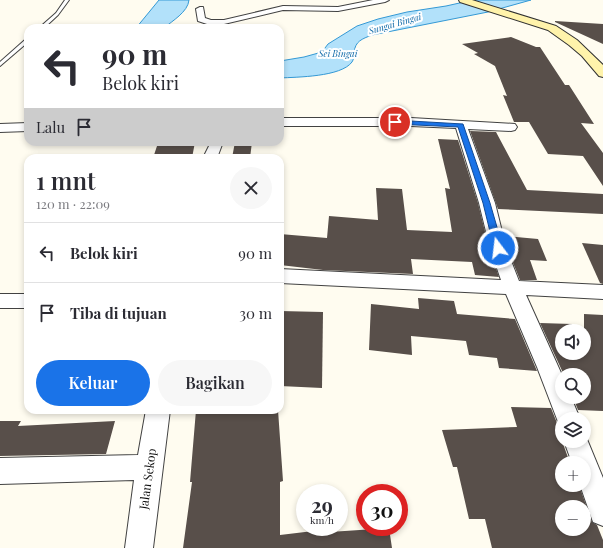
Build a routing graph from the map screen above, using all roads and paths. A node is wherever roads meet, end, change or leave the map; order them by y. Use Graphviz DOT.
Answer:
graph roads {
  1 [pos="67,0"];
  2 [pos="385,0"];
  3 [pos="463,0"];
  4 [pos="270,2"];
  5 [pos="300,7"];
  6 [pos="200,9"];
  7 [pos="46,24"];
  8 [pos="24,43"];
  9 [pos="0,64"];
  10 [pos="603,73"];
  11 [pos="284,122"];
  12 [pos="461,125"];
  13 [pos="24,127"];
  14 [pos="511,127"];
  15 [pos="0,128"];
  16 [pos="284,276"];
  17 [pos="513,288"];
  18 [pos="603,292"];
  19 [pos="0,301"];
  20 [pos="24,301"];
  21 [pos="565,412"];
  22 [pos="157,414"];
  23 [pos="579,448"];
  24 [pos="149,467"];
  25 [pos="0,471"];
  26 [pos="603,512"];
  27 [pos="139,548"];
  1 -- 7 [label="lane"];
  2 -- 5 [label="street"];
  3 -- 10 [label="street"];
  4 -- 5 [label="street"];
  5 -- 6 [label="street"];
  8 -- 9 [label="lane"];
  11 -- 12 [label="street"];
  12 -- 14 [label="street"];
  12 -- 17 [label="street"];
  13 -- 15 [label="street"];
  16 -- 17 [label="street"];
  17 -- 18 [label="street"];
  17 -- 21 [label="street"];
  19 -- 20 [label="street"];
  22 -- 24 [label="street, Jalan Sekop"];
  23 -- 26 [label="street"];
  24 -- 25 [label="street"];
  24 -- 27 [label="street, Jalan Sekop"];
}
